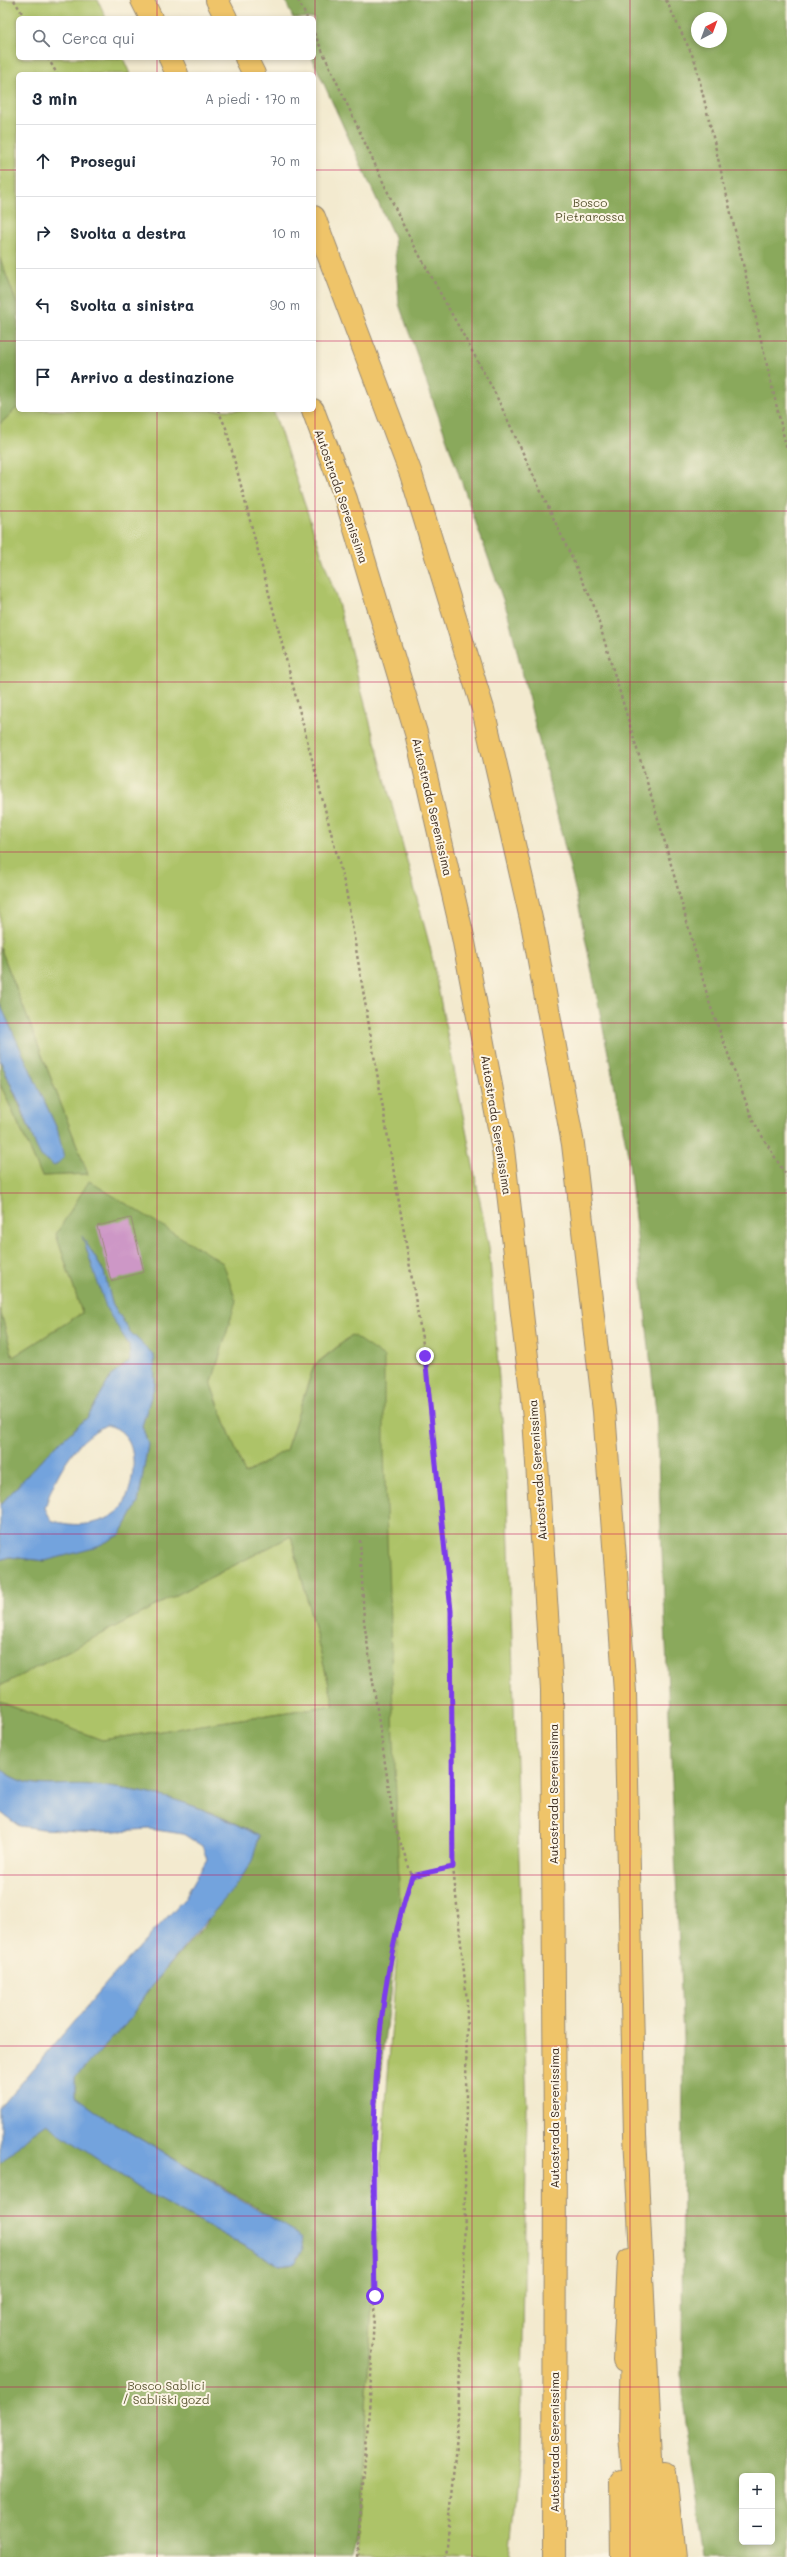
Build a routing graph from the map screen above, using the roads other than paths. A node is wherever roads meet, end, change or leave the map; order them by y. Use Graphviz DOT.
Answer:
graph roads {
  1 [pos="142,0"];
  2 [pos="217,0"];
  3 [pos="149,16"];
  4 [pos="225,16"];
  5 [pos="171,60"];
  6 [pos="247,60"];
  7 [pos="176,72"];
  8 [pos="253,72"];
  9 [pos="316,222"];
  10 [pos="314,412"];
  11 [pos="635,2135"];
  12 [pos="554,2557"];
  13 [pos="622,2557"];
  14 [pos="640,2557"];
  15 [pos="659,2557"];
  16 [pos="674,2557"];
  1 -- 3 [label="highway"];
  2 -- 4 [label="highway"];
  5 -- 7 [label="highway"];
  6 -- 8 [label="highway"];
  9 -- 11 [label="highway"];
  10 -- 12 [label="highway, Autostrada Serenissima"];
  11 -- 13 [label="highway"];
  11 -- 14 [label="highway"];
  11 -- 15 [label="highway"];
  11 -- 16 [label="highway"];
}
